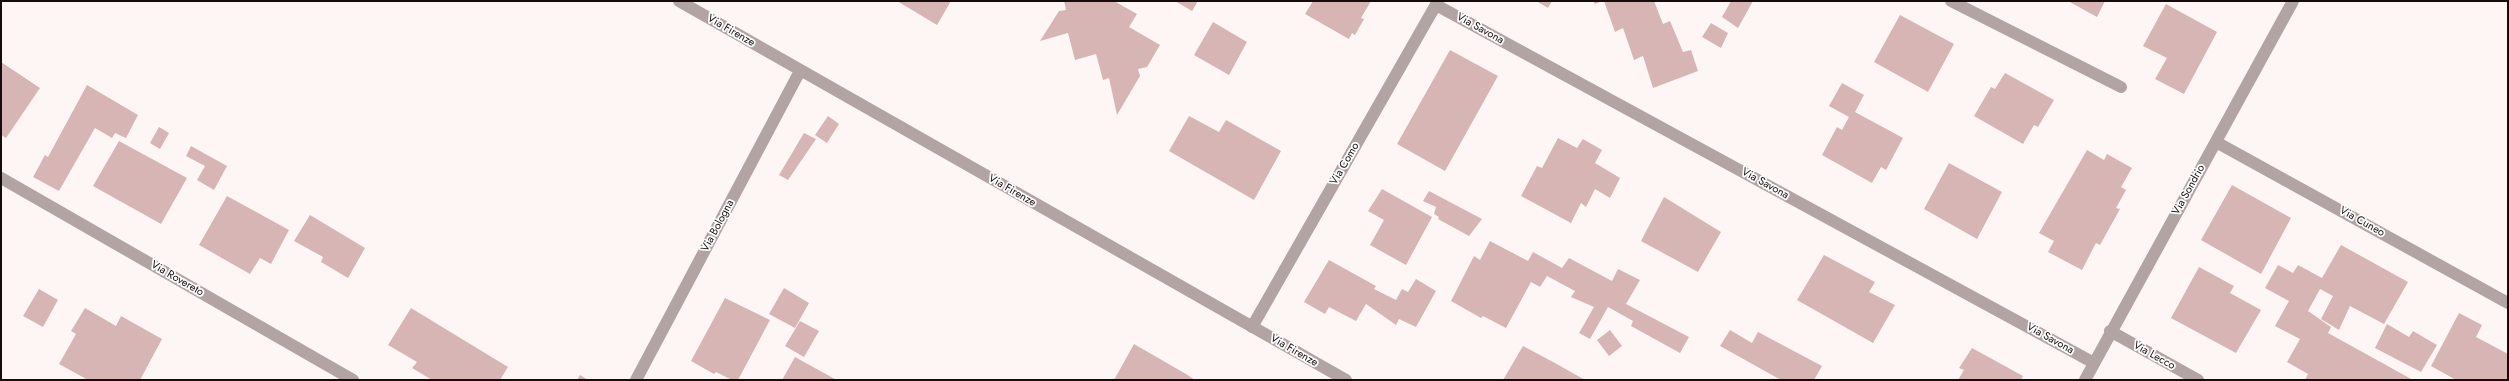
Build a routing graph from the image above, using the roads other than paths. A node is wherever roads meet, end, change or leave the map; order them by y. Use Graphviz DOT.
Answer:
graph roads {
  1 [pos="679,1"];
  2 [pos="1951,1"];
  3 [pos="2293,1"];
  4 [pos="1437,3"];
  5 [pos="800,71"];
  6 [pos="2121,87"];
  7 [pos="2216,142"];
  8 [pos="1,178"];
  9 [pos="2508,304"];
  10 [pos="1252,326"];
  11 [pos="2110,331"];
  12 [pos="2094,363"];
  13 [pos="641,378"];
  14 [pos="353,380"];
  15 [pos="1346,380"];
  16 [pos="2085,380"];
  17 [pos="2198,380"];
  1 -- 5 [label="street, Via Firenze"];
  2 -- 6 [label="street"];
  3 -- 7 [label="street, Via Sondrio"];
  4 -- 10 [label="street, Via Como"];
  4 -- 12 [label="street, Via Savona"];
  5 -- 10 [label="street, Via Firenze"];
  5 -- 13 [label="street, Via Bologna"];
  7 -- 9 [label="street, Via Cuneo"];
  7 -- 11 [label="street, Via Sondrio"];
  8 -- 14 [label="street, Via Rovereto"];
  10 -- 15 [label="street, Via Firenze"];
  11 -- 12 [label="street, Via Sondrio"];
  11 -- 17 [label="street, Via Lecco"];
  12 -- 16 [label="street, Via Sondrio"];
}
